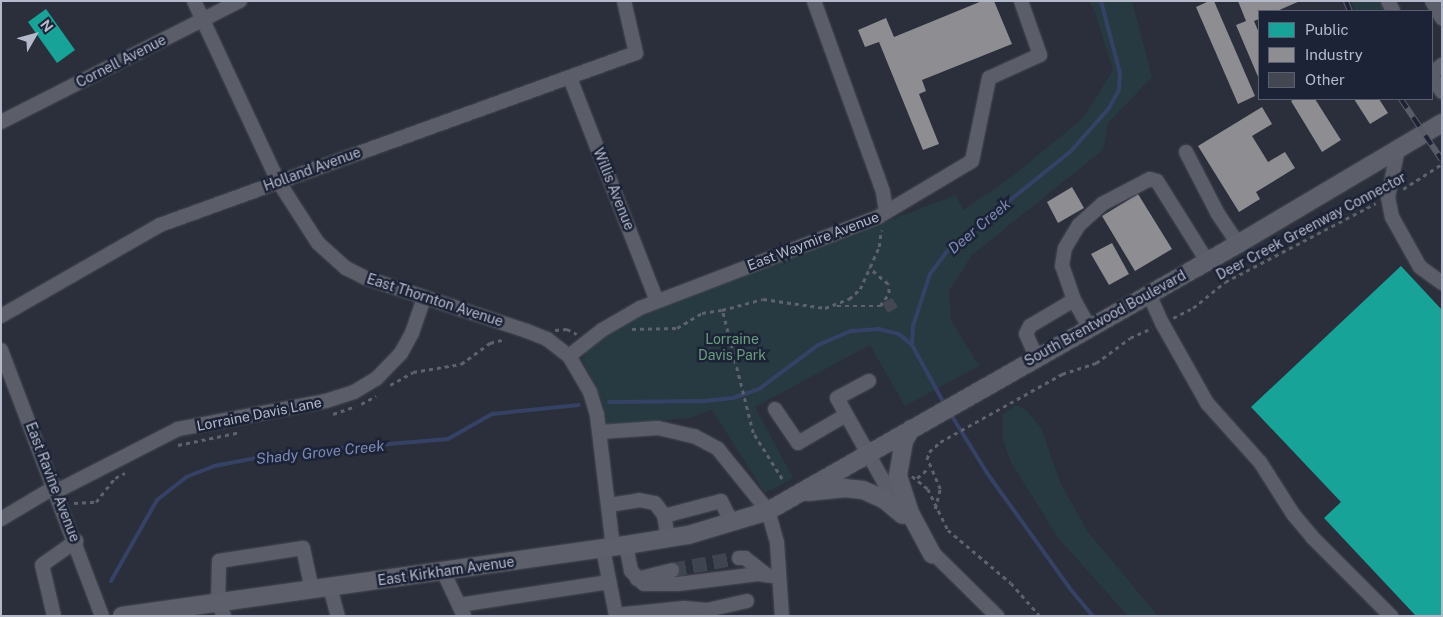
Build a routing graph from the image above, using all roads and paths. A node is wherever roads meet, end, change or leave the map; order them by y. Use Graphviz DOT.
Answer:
graph roads {
  1 [pos="194,1"];
  2 [pos="240,1"];
  3 [pos="624,1"];
  4 [pos="814,1"];
  5 [pos="1021,1"];
  6 [pos="1432,1"];
  7 [pos="1442,18"];
  8 [pos="201,21"];
  9 [pos="1433,77"];
  10 [pos="570,78"];
  11 [pos="1442,92"];
  12 [pos="1,122"];
  13 [pos="1442,123"];
  14 [pos="1398,149"];
  15 [pos="1186,152"];
  16 [pos="1442,164"];
  17 [pos="278,181"];
  18 [pos="1388,197"];
  19 [pos="882,215"];
  20 [pos="1238,244"];
  21 [pos="1207,261"];
  22 [pos="868,268"];
  23 [pos="1442,283"];
  24 [pos="1149,294"];
  25 [pos="424,299"];
  26 [pos="657,300"];
  27 [pos="1074,300"];
  28 [pos="835,306"];
  29 [pos="722,310"];
  30 [pos="1,316"];
  31 [pos="1162,323"];
  32 [pos="1089,327"];
  33 [pos="626,331"];
  34 [pos="552,332"];
  35 [pos="579,336"];
  36 [pos="1,350"];
  37 [pos="569,356"];
  38 [pos="1036,357"];
  39 [pos="869,381"];
  40 [pos="776,409"];
  41 [pos="846,415"];
  42 [pos="911,429"];
  43 [pos="600,432"];
  44 [pos="866,454"];
  45 [pos="929,467"];
  46 [pos="907,474"];
  47 [pos="917,478"];
  48 [pos="782,479"];
  49 [pos="56,489"];
  50 [pos="803,492"];
  51 [pos="609,505"];
  52 [pos="935,509"];
  53 [pos="768,511"];
  54 [pos="903,515"];
  55 [pos="664,516"];
  56 [pos="1,519"];
  57 [pos="732,523"];
  58 [pos="668,538"];
  59 [pos="76,541"];
  60 [pos="614,547"];
  61 [pos="932,554"];
  62 [pos="739,558"];
  63 [pos="672,570"];
  64 [pos="443,571"];
  65 [pos="773,576"];
  66 [pos="637,579"];
  67 [pos="609,582"];
  68 [pos="330,587"];
  69 [pos="312,590"];
  70 [pos="747,601"];
  71 [pos="221,609"];
  72 [pos="461,610"];
  73 [pos="708,613"];
  74 [pos="54,616"];
  75 [pos="102,616"];
  76 [pos="122,616"];
  77 [pos="338,616"];
  78 [pos="782,616"];
  79 [pos="997,616"];
  80 [pos="1040,616"];
  81 [pos="1391,616"];
  1 -- 8 [label="street, East Thornton Avenue"];
  2 -- 8 [label="street, Cornell Avenue"];
  3 -- 10 [label="street, Holland Avenue"];
  4 -- 19 [label="street, East Waymire Avenue"];
  5 -- 19 [label="street"];
  6 -- 7 [label="street"];
  8 -- 12 [label="street, Cornell Avenue"];
  8 -- 17 [label="street, East Thornton Avenue"];
  9 -- 11 [label="street"];
  10 -- 17 [label="street, Holland Avenue"];
  10 -- 26 [label="street, Willis Avenue"];
  13 -- 14 [label="main road, South Brentwood Boulevard"];
  14 -- 18 [label="street"];
  14 -- 20 [label="main road, South Brentwood Boulevard"];
  15 -- 20 [label="street"];
  16 -- 18 [label="path, Deer Creek Greenway Connector"];
  17 -- 25 [label="street, East Thornton Avenue"];
  17 -- 30 [label="street, Holland Avenue"];
  18 -- 23 [label="street"];
  18 -- 31 [label="path, Deer Creek Greenway Connector"];
  19 -- 22 [label="path"];
  19 -- 26 [label="street, East Waymire Avenue"];
  20 -- 21 [label="main road, South Brentwood Boulevard"];
  21 -- 24 [label="main road, South Brentwood Boulevard"];
  21 -- 27 [label="street"];
  22 -- 28 [label="path"];
  22 -- 28 [label="path"];
  24 -- 31 [label="street"];
  24 -- 32 [label="main road, South Brentwood Boulevard"];
  25 -- 37 [label="street, East Thornton Avenue"];
  25 -- 49 [label="street, Lorraine Davis Lane"];
  26 -- 37 [label="street, East Waymire Avenue"];
  27 -- 32 [label="street"];
  27 -- 38 [label="street"];
  28 -- 29 [label="path"];
  29 -- 33 [label="path"];
  29 -- 48 [label="path"];
  31 -- 45 [label="path, Deer Creek Greenway Connector"];
  31 -- 81 [label="street"];
  32 -- 38 [label="main road, South Brentwood Boulevard"];
  34 -- 35 [label="path"];
  36 -- 49 [label="street, East Ravine Avenue"];
  37 -- 43 [label="street, East Thornton Avenue"];
  38 -- 42 [label="main road, South Brentwood Boulevard"];
  39 -- 41 [label="street"];
  40 -- 41 [label="street"];
  41 -- 44 [label="street"];
  42 -- 44 [label="main road, South Brentwood Boulevard"];
  42 -- 61 [label="main road"];
  43 -- 51 [label="street, East Thornton Avenue"];
  43 -- 53 [label="street"];
  44 -- 50 [label="main road, South Brentwood Boulevard"];
  44 -- 54 [label="street"];
  45 -- 47 [label="path"];
  45 -- 52 [label="path"];
  46 -- 47 [label="path"];
  47 -- 52 [label="path"];
  49 -- 56 [label="street, Lorraine Davis Lane"];
  49 -- 59 [label="street, East Ravine Avenue"];
  50 -- 53 [label="main road, South Brentwood Boulevard"];
  50 -- 54 [label="main road"];
  51 -- 55 [label="street"];
  51 -- 60 [label="street, East Thornton Avenue"];
  52 -- 80 [label="path"];
  53 -- 57 [label="main road, East Kirkham Avenue"];
  53 -- 65 [label="street"];
  54 -- 61 [label="street"];
  55 -- 57 [label="street"];
  55 -- 58 [label="street"];
  57 -- 58 [label="main road, East Kirkham Avenue"];
  58 -- 60 [label="main road, East Kirkham Avenue"];
  59 -- 74 [label="street"];
  59 -- 75 [label="street, East Ravine Avenue"];
  60 -- 64 [label="main road, East Kirkham Avenue"];
  60 -- 66 [label="street"];
  60 -- 67 [label="street"];
  61 -- 79 [label="street"];
  62 -- 65 [label="street"];
  63 -- 66 [label="street"];
  64 -- 68 [label="main road, East Kirkham Avenue"];
  64 -- 72 [label="street"];
  65 -- 66 [label="street"];
  65 -- 78 [label="street"];
  67 -- 72 [label="street"];
  67 -- 73 [label="street"];
  68 -- 69 [label="main road, East Kirkham Avenue"];
  68 -- 77 [label="street"];
  69 -- 71 [label="main road, East Kirkham Avenue"];
  69 -- 71 [label="street"];
  70 -- 73 [label="street"];
  71 -- 76 [label="main road, East Kirkham Avenue"];
}
